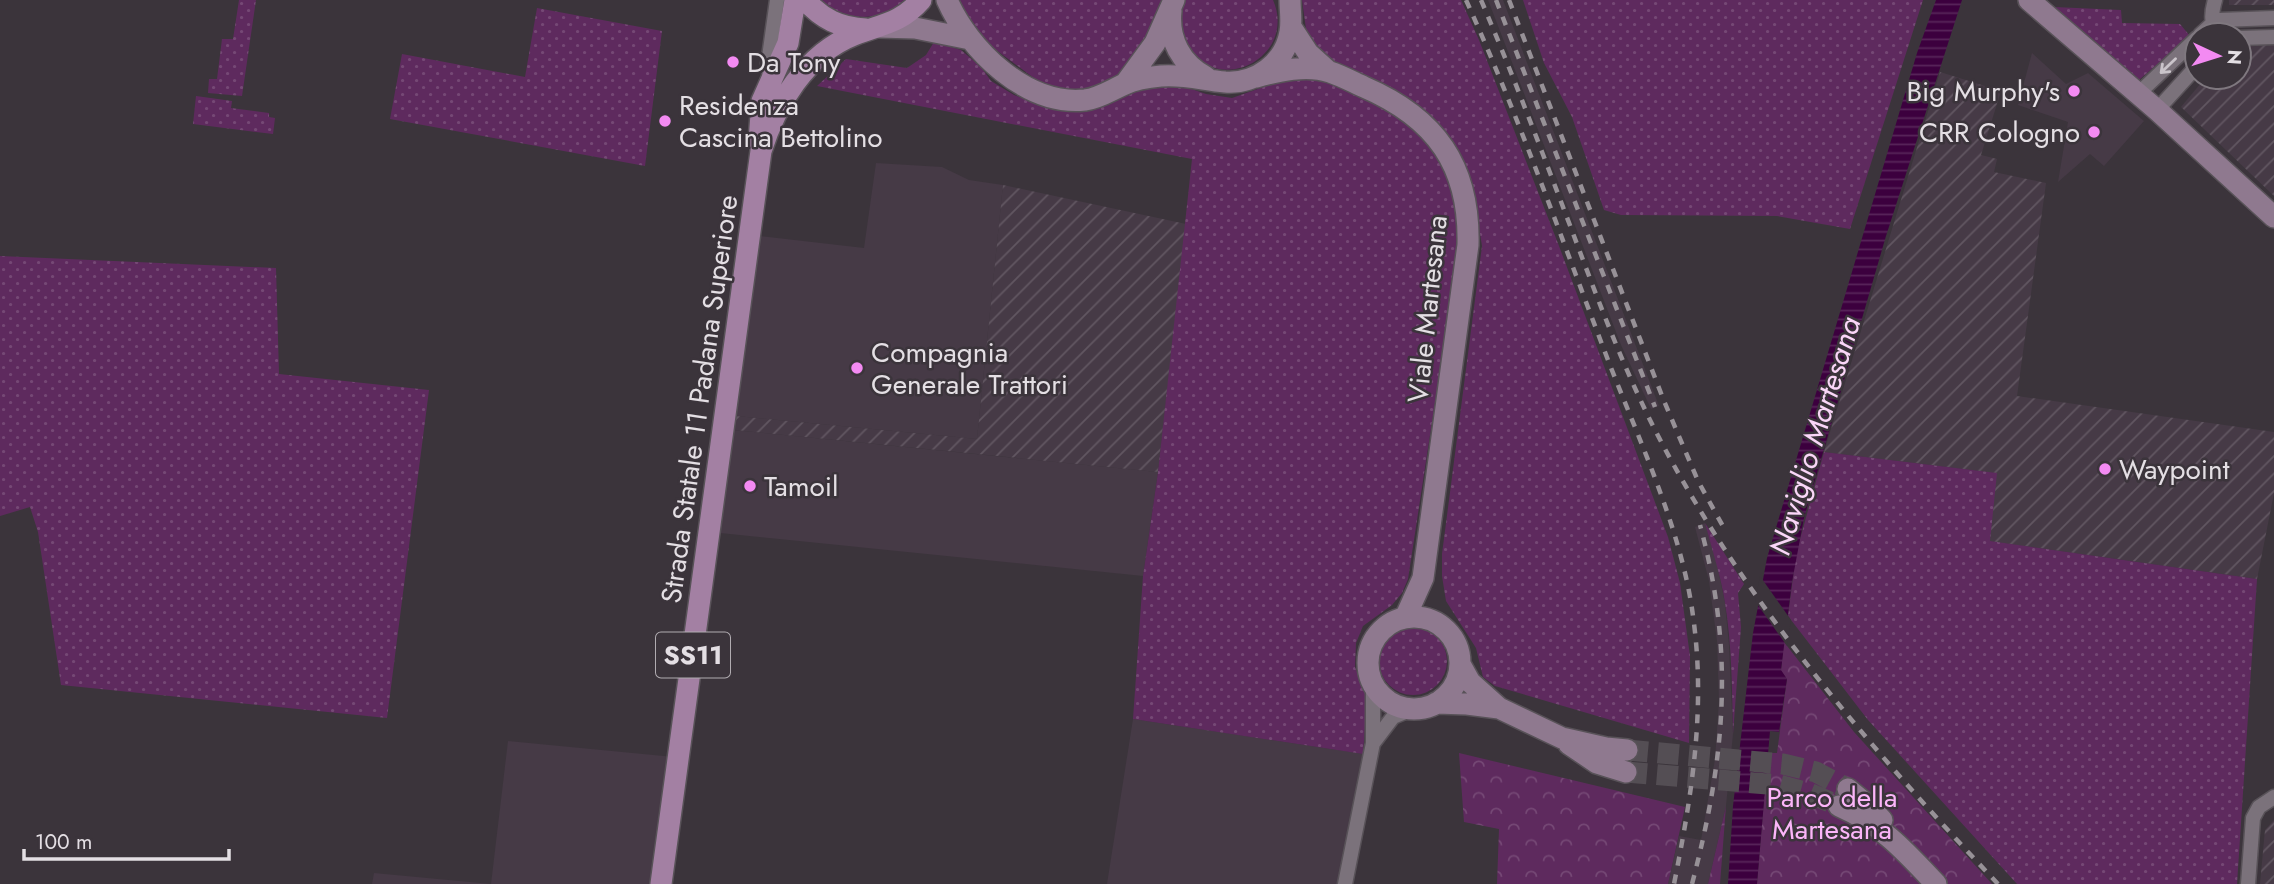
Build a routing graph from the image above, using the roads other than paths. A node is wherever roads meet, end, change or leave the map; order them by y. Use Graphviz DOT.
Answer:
graph roads {
  1 [pos="777,0"];
  2 [pos="794,0"];
  3 [pos="805,0"];
  4 [pos="921,0"];
  5 [pos="947,0"];
  6 [pos="2029,0"];
  7 [pos="2215,0"];
  8 [pos="1173,3"];
  9 [pos="1290,9"];
  10 [pos="2274,18"];
  11 [pos="2213,21"];
  12 [pos="2226,21"];
  13 [pos="878,27"];
  14 [pos="2253,37"];
  15 [pos="2274,37"];
  16 [pos="970,39"];
  17 [pos="2183,50"];
  18 [pos="1328,71"];
  19 [pos="1256,76"];
  20 [pos="1211,79"];
  21 [pos="2183,81"];
  22 [pos="771,82"];
  23 [pos="1125,84"];
  24 [pos="2138,94"];
  25 [pos="2157,110"];
  26 [pos="758,171"];
  27 [pos="2274,217"];
  28 [pos="1423,578"];
  29 [pos="1405,618"];
  30 [pos="1436,623"];
  31 [pos="1460,664"];
  32 [pos="1373,685"];
  33 [pos="1436,704"];
  34 [pos="1499,708"];
  35 [pos="1412,709"];
  36 [pos="1562,738"];
  37 [pos="1373,743"];
  38 [pos="1628,750"];
  39 [pos="1626,772"];
  40 [pos="1843,797"];
  41 [pos="2274,797"];
  42 [pos="661,884"];
  43 [pos="1345,884"];
  44 [pos="1936,884"];
  45 [pos="2248,884"];
  1 -- 22 [label="street"];
  2 -- 22 [label="main road, Strada Statale 11 Padana Superiore / SS11"];
  3 -- 13 [label="main road, Strada Statale 11 Padana Superiore / SS11"];
  4 -- 13 [label="main road, Strada Statale 11 Padana Superiore / SS11"];
  5 -- 16 [label="street, Viale Martesana"];
  6 -- 24 [label="street"];
  7 -- 11 [label="street"];
  8 -- 20 [label="street"];
  8 -- 23 [label="street"];
  9 -- 18 [label="street, Viale Martesana"];
  9 -- 19 [label="street"];
  10 -- 12 [label="street"];
  13 -- 16 [label="street"];
  13 -- 26 [label="main road, Strada Statale 11 Padana Superiore / SS11"];
  14 -- 15 [label="street"];
  16 -- 23 [label="street, Viale Martesana"];
  17 -- 24 [label="street, one-way"];
  18 -- 19 [label="street, Viale Martesana"];
  18 -- 28 [label="street, Viale Martesana"];
  19 -- 20 [label="street, Viale Martesana"];
  20 -- 23 [label="street, Viale Martesana"];
  21 -- 25 [label="street"];
  22 -- 26 [label="main road, Strada Statale 11 Padana Superiore / SS11"];
  24 -- 25 [label="street"];
  25 -- 27 [label="street"];
  26 -- 42 [label="main road, Strada Statale 11 Padana Superiore / SS11"];
  28 -- 29 [label="street, Viale Martesana"];
  28 -- 30 [label="street, Viale Martesana"];
  29 -- 30 [label="street"];
  29 -- 32 [label="street"];
  30 -- 31 [label="street"];
  31 -- 33 [label="street"];
  31 -- 34 [label="street"];
  32 -- 35 [label="street"];
  32 -- 37 [label="street"];
  33 -- 34 [label="street"];
  33 -- 35 [label="street"];
  34 -- 36 [label="street"];
  35 -- 37 [label="street"];
  36 -- 38 [label="street"];
  36 -- 39 [label="street"];
  37 -- 43 [label="street"];
  40 -- 44 [label="street"];
  41 -- 45 [label="street"];
}
